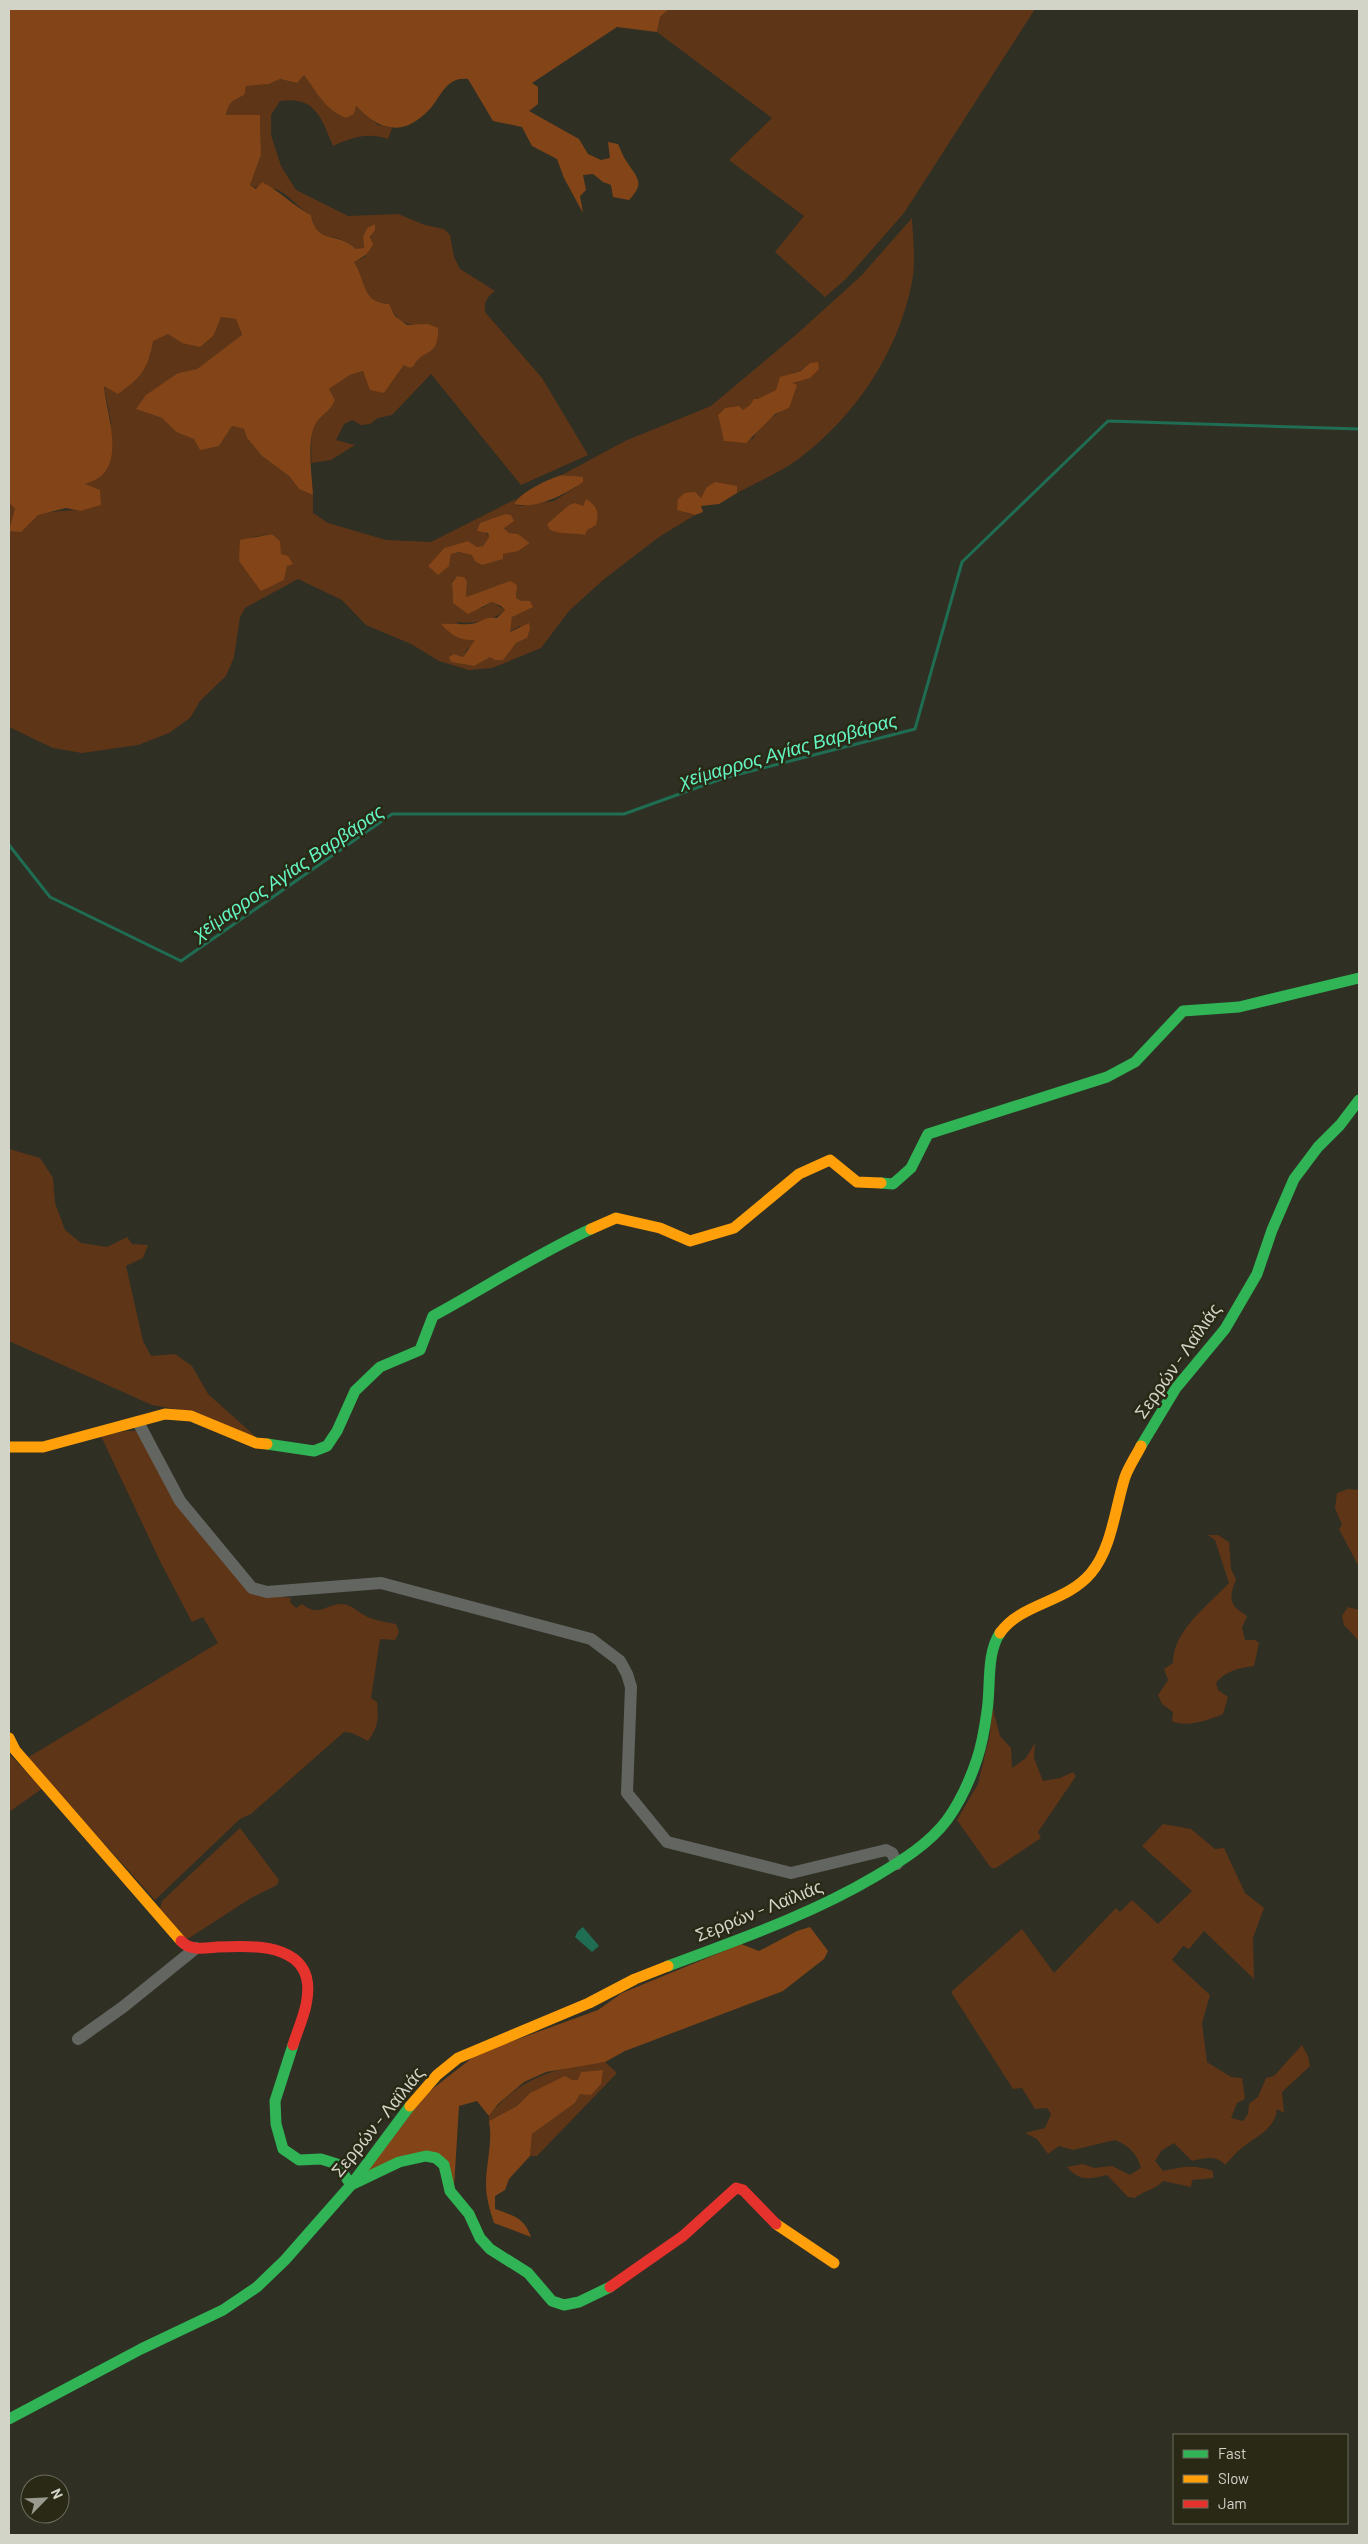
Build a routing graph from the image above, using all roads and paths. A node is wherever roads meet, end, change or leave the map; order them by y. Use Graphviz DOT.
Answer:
graph roads {
  1 [pos="1359,978"];
  2 [pos="1359,1101"];
  3 [pos="138,1422"];
  4 [pos="9,1447"];
  5 [pos="9,1738"];
  6 [pos="897,1864"];
  7 [pos="196,1948"];
  8 [pos="78,2039"];
  9 [pos="351,2185"];
  10 [pos="834,2263"];
  11 [pos="9,2419"];
  1 -- 3 [label="street"];
  2 -- 6 [label="street, Σερρών - Λαϊλιάς"];
  3 -- 4 [label="street"];
  3 -- 6 [label="street"];
  5 -- 7 [label="street"];
  6 -- 9 [label="street, Σερρών - Λαϊλιάς"];
  7 -- 8 [label="street"];
  7 -- 9 [label="street"];
  9 -- 10 [label="street"];
  9 -- 11 [label="street, Σερρών - Λαϊλιάς"];
}
